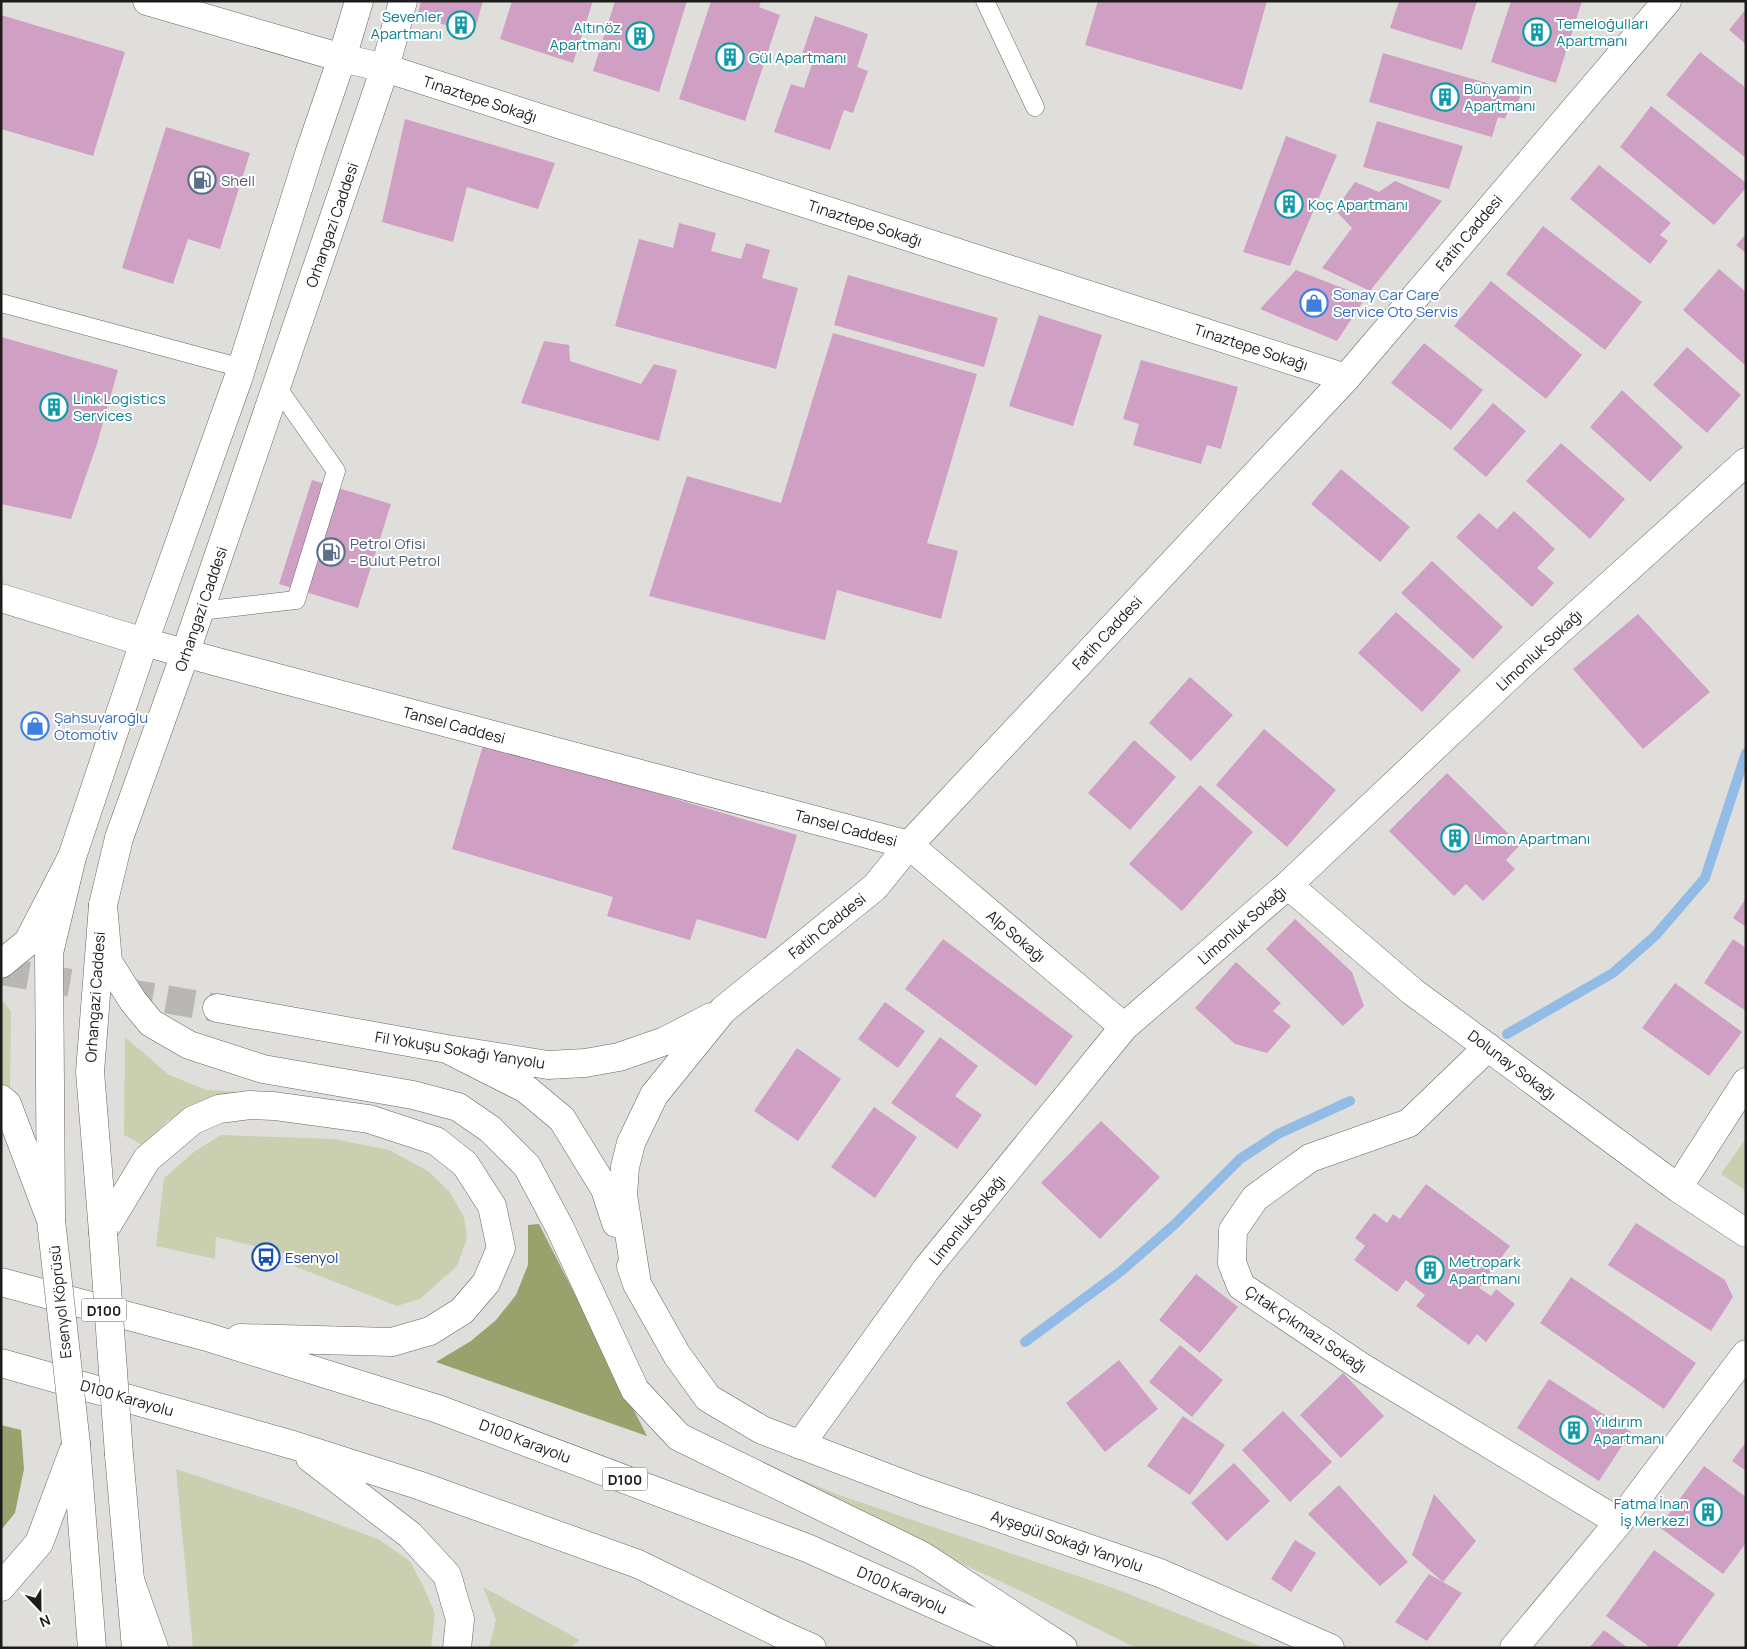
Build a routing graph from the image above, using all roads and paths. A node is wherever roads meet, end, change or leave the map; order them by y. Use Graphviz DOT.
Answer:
graph roads {
  1 [pos="147,1"];
  2 [pos="359,1"];
  3 [pos="403,1"];
  4 [pos="985,1"];
  5 [pos="1667,1"];
  6 [pos="342,58"];
  7 [pos="385,68"];
  8 [pos="1035,107"];
  9 [pos="1,303"];
  10 [pos="242,368"];
  11 [pos="1346,378"];
  12 [pos="277,387"];
  13 [pos="1746,462"];
  14 [pos="1,598"];
  15 [pos="200,611"];
  16 [pos="144,642"];
  17 [pos="186,654"];
  18 [pos="909,845"];
  19 [pos="72,857"];
  20 [pos="1288,885"];
  21 [pos="103,905"];
  22 [pos="1,964"];
  23 [pos="217,1008"];
  24 [pos="724,1010"];
  25 [pos="1124,1027"];
  26 [pos="1488,1048"];
  27 [pos="447,1049"];
  28 [pos="1746,1082"];
  29 [pos="1,1100"];
  30 [pos="1678,1188"];
  31 [pos="51,1220"];
  32 [pos="104,1232"];
  33 [pos="1746,1233"];
  34 [pos="1,1282"];
  35 [pos="637,1284"];
  36 [pos="207,1337"];
  37 [pos="1746,1354"];
  38 [pos="3,1364"];
  39 [pos="76,1444"];
  40 [pos="293,1445"];
  41 [pos="800,1445"];
  42 [pos="1619,1522"];
  43 [pos="130,1580"];
  44 [pos="1,1588"];
  45 [pos="790,1644"];
  46 [pos="92,1648"];
  47 [pos="136,1648"];
  48 [pos="154,1648"];
  49 [pos="457,1648"];
  50 [pos="812,1648"];
  51 [pos="1032,1648"];
  52 [pos="1063,1648"];
  53 [pos="1330,1648"];
  54 [pos="1514,1648"];
  1 -- 6 [label="main road"];
  2 -- 6 [label="main road"];
  3 -- 7 [label="main road, Orhangazi Caddesi"];
  4 -- 8 [label="lane"];
  5 -- 11 [label="main road, Fatih Caddesi"];
  6 -- 7 [label="main road, Tınaztepe Sokağı"];
  6 -- 10 [label="main road"];
  7 -- 11 [label="main road, Tınaztepe Sokağı"];
  7 -- 12 [label="main road, Orhangazi Caddesi"];
  9 -- 10 [label="lane"];
  10 -- 16 [label="main road"];
  11 -- 18 [label="main road, Fatih Caddesi"];
  12 -- 15 [label="main road, Orhangazi Caddesi"];
  12 -- 15 [label="lane"];
  13 -- 20 [label="main road, Limonluk Sokağı"];
  14 -- 16 [label="main road, Tansel Caddesi"];
  15 -- 17 [label="main road, Orhangazi Caddesi"];
  16 -- 17 [label="main road, Tansel Caddesi"];
  16 -- 19 [label="main road"];
  17 -- 18 [label="main road, Tansel Caddesi"];
  17 -- 21 [label="main road, Orhangazi Caddesi"];
  18 -- 24 [label="main road, Fatih Caddesi"];
  18 -- 25 [label="main road, Alp Sokağı"];
  19 -- 22 [label="main road"];
  19 -- 31 [label="main road"];
  20 -- 25 [label="main road, Limonluk Sokağı"];
  20 -- 26 [label="main road, Dolunay Sokağı"];
  21 -- 32 [label="main road, Orhangazi Caddesi"];
  21 -- 52 [label="main road"];
  23 -- 27 [label="main road, Fil Yokuşu Sokağı Yanyolu"];
  24 -- 27 [label="main road, Fil Yokuşu Sokağı Yanyolu"];
  24 -- 35 [label="main road, Fatih Caddesi"];
  25 -- 41 [label="main road, Limonluk Sokağı"];
  26 -- 30 [label="main road, Dolunay Sokağı"];
  26 -- 42 [label="main road, Çıtak Çıkmazı Sokağı"];
  27 -- 35 [label="main road"];
  28 -- 30 [label="main road"];
  29 -- 31 [label="main road"];
  30 -- 33 [label="main road, Dolunay Sokağı"];
  31 -- 39 [label="main road, Esenyol Köprüsü, bridge"];
  32 -- 36 [label="main road"];
  32 -- 43 [label="main road, bridge"];
  34 -- 36 [label="main road, D100 Karayolu / D100"];
  35 -- 41 [label="main road, Ayşegül Sokağı Yanyolu"];
  36 -- 51 [label="main road, D100 Karayolu / D100"];
  37 -- 42 [label="main road"];
  38 -- 40 [label="main road, D100 Karayolu"];
  39 -- 44 [label="main road"];
  39 -- 46 [label="main road, Esenyol Köprüsü"];
  40 -- 45 [label="main road, D100 Karayolu"];
  40 -- 49 [label="main road"];
  41 -- 53 [label="main road, Ayşegül Sokağı Yanyolu"];
  42 -- 54 [label="main road"];
  43 -- 47 [label="main road"];
  43 -- 48 [label="main road"];
  45 -- 50 [label="main road, D100 Karayolu"];
}
